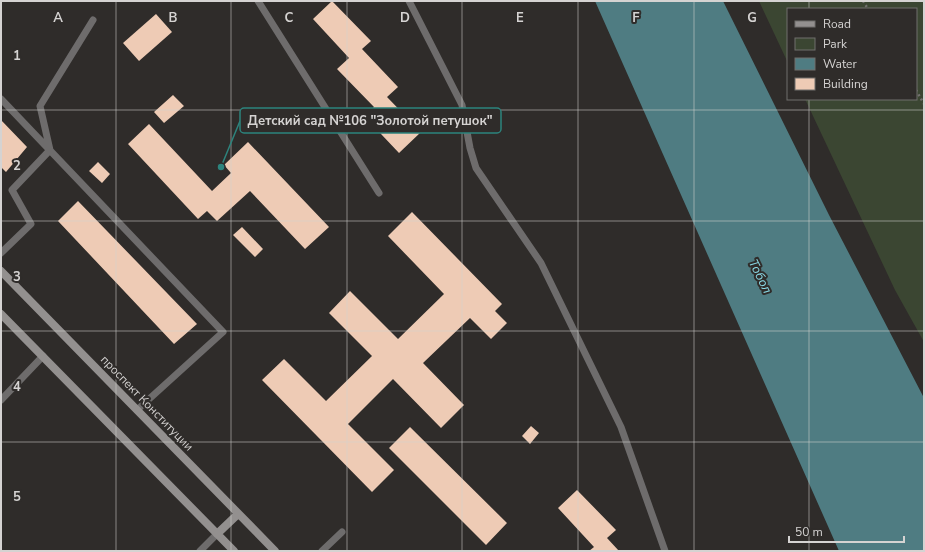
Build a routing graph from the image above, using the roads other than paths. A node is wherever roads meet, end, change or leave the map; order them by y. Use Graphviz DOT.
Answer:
graph roads {
  1 [pos="409,1"];
  2 [pos="260,2"];
  3 [pos="93,20"];
  4 [pos="1,99"];
  5 [pos="50,150"];
  6 [pos="379,193"];
  7 [pos="1,253"];
  8 [pos="1,272"];
  9 [pos="1,314"];
  10 [pos="43,356"];
  11 [pos="1,400"];
  12 [pos="137,410"];
  13 [pos="238,514"];
  14 [pos="342,532"];
  15 [pos="218,534"];
  16 [pos="200,551"];
  17 [pos="234,551"];
  18 [pos="274,551"];
  19 [pos="322,551"];
  20 [pos="666,551"];
  1 -- 20 [label="lane"];
  2 -- 6 [label="lane"];
  3 -- 5 [label="lane"];
  4 -- 5 [label="lane"];
  5 -- 7 [label="lane"];
  5 -- 12 [label="lane"];
  8 -- 12 [label="main road, проспект Конституции"];
  9 -- 10 [label="main road"];
  10 -- 11 [label="lane"];
  10 -- 15 [label="main road"];
  12 -- 13 [label="main road, проспект Конституции"];
  13 -- 15 [label="main road"];
  13 -- 18 [label="main road, проспект Конституции"];
  14 -- 19 [label="lane"];
  15 -- 16 [label="lane"];
  15 -- 17 [label="main road"];
}
